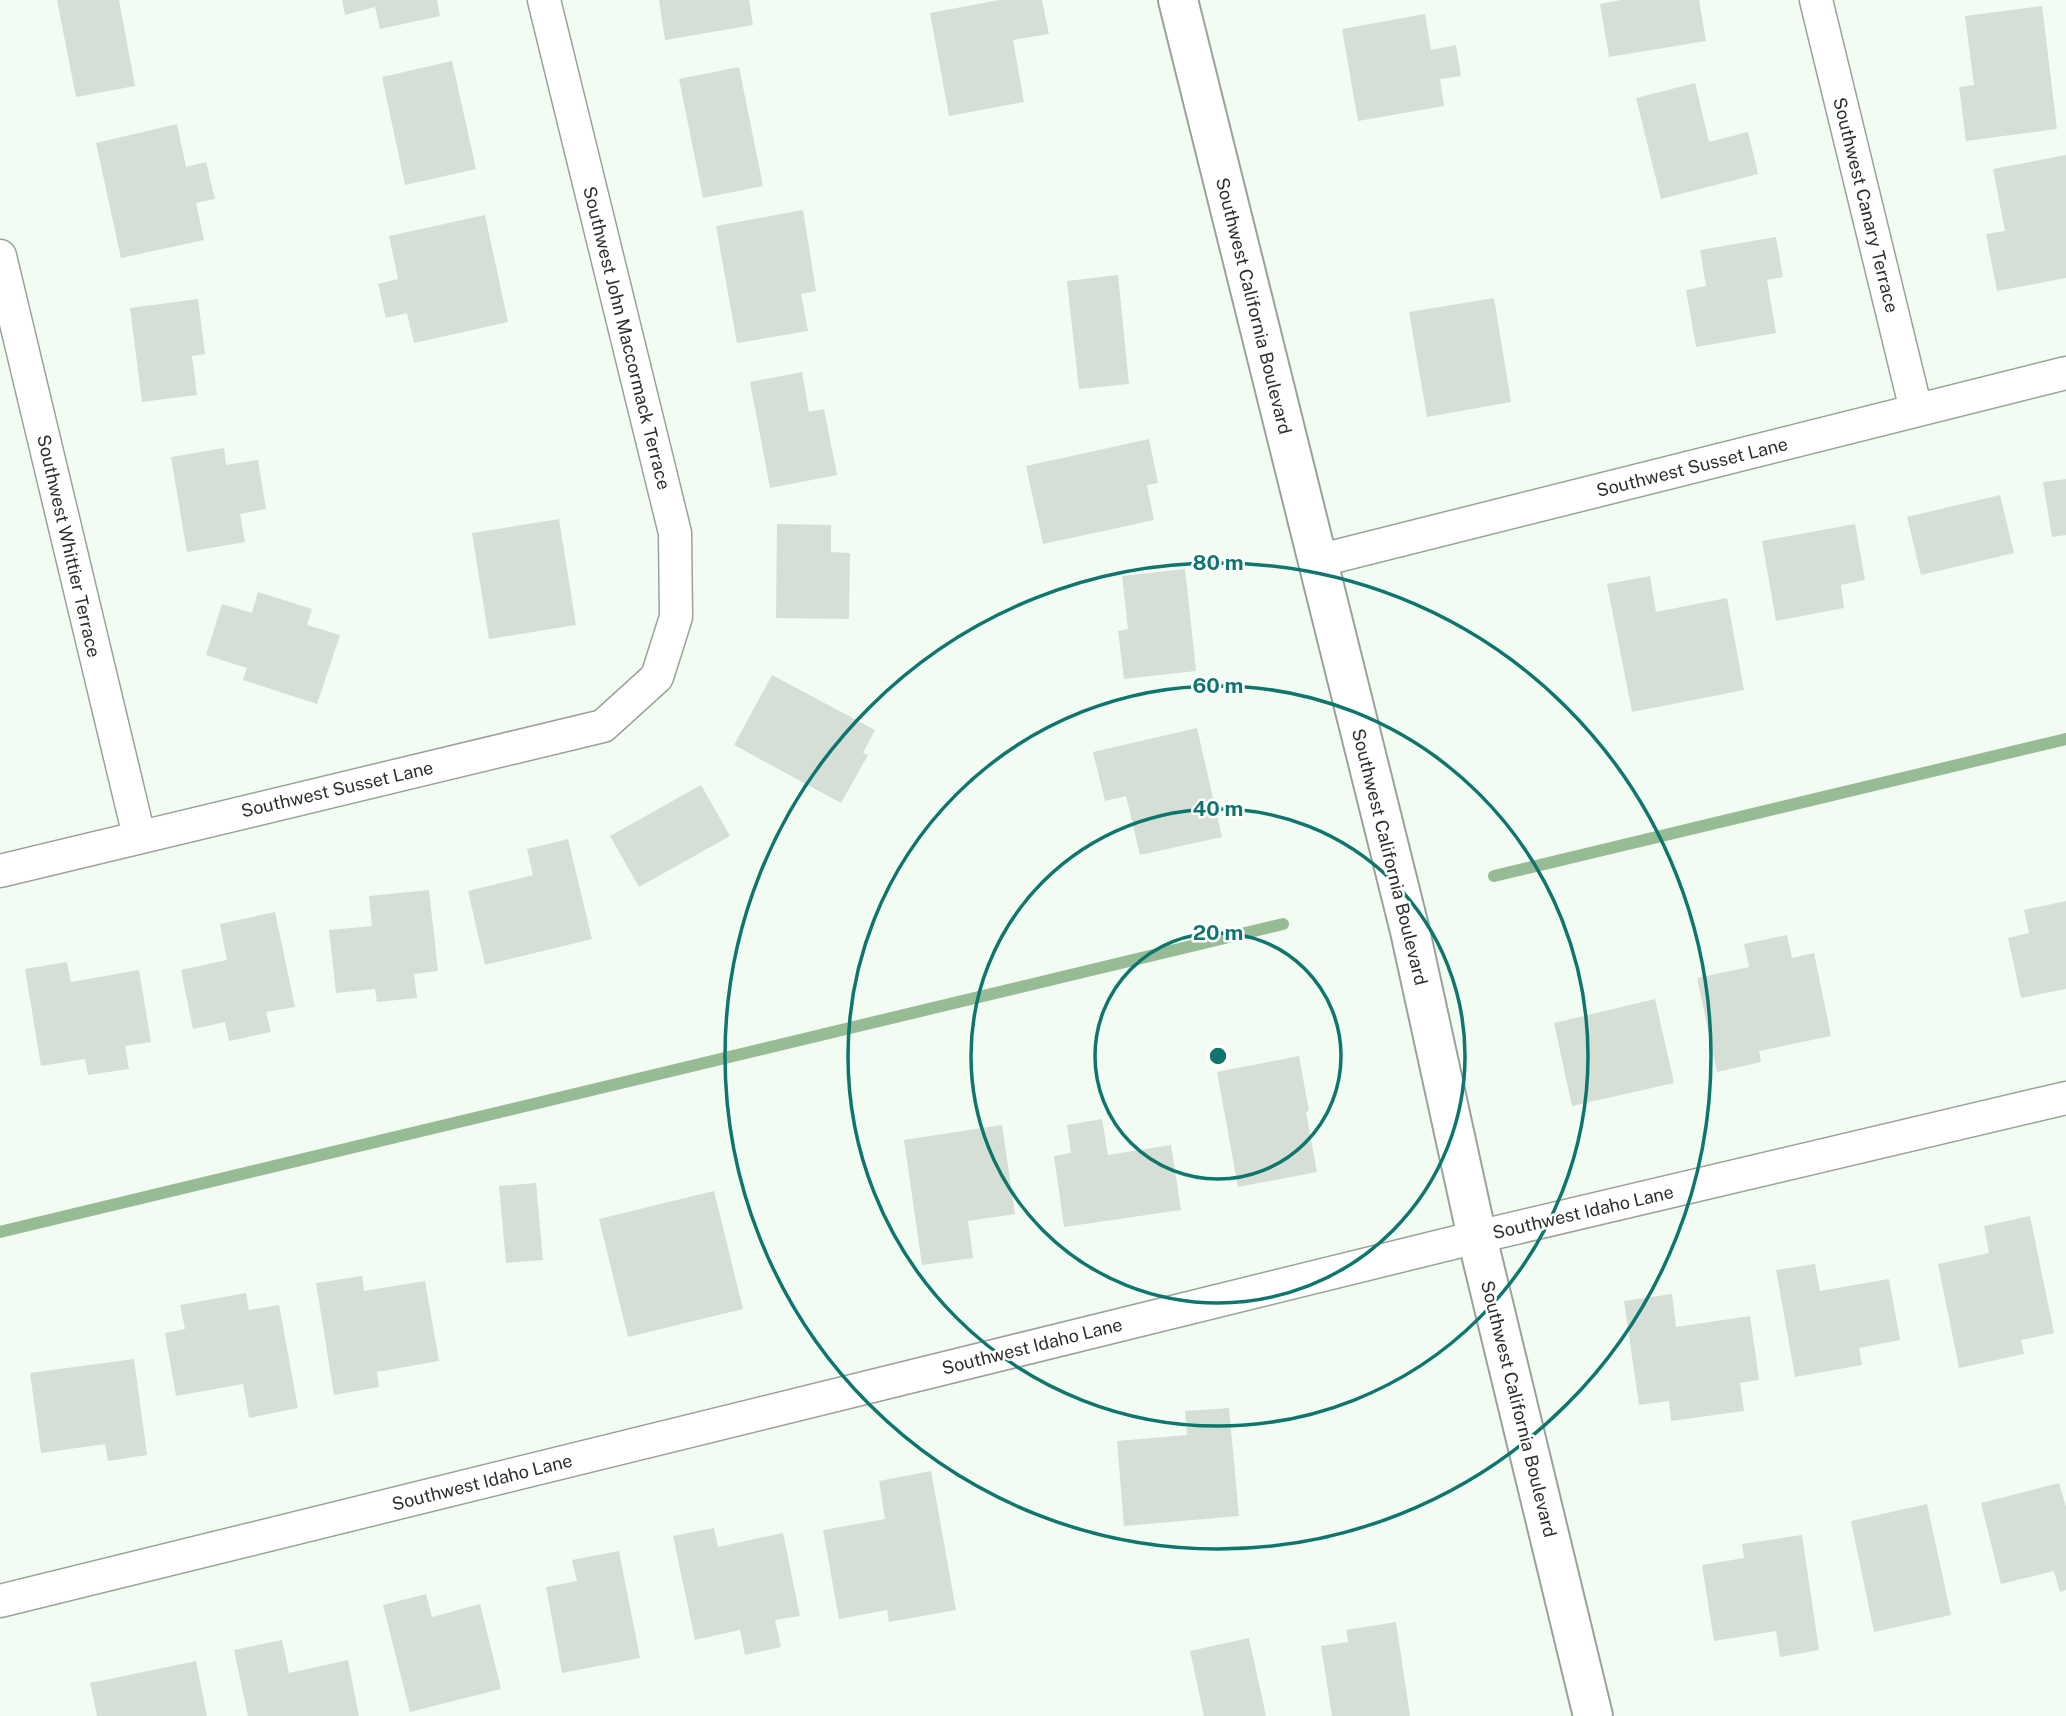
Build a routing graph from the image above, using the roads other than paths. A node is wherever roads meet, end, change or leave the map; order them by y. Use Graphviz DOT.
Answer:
graph roads {
  1 [pos="544,0"];
  2 [pos="1178,0"];
  3 [pos="1816,0"];
  4 [pos="0,256"];
  5 [pos="2066,373"];
  6 [pos="1916,410"];
  7 [pos="1318,561"];
  8 [pos="657,677"];
  9 [pos="139,836"];
  10 [pos="0,871"];
  11 [pos="2066,1098"];
  12 [pos="1477,1237"];
  13 [pos="0,1601"];
  14 [pos="1593,1716"];
  1 -- 8 [label="street, Southwest John Maccormack Terrace"];
  2 -- 7 [label="street, Southwest California Boulevard"];
  3 -- 6 [label="street, Southwest Canary Terrace"];
  4 -- 9 [label="street, Southwest Whittier Terrace"];
  5 -- 6 [label="street, Southwest Susset Lane"];
  6 -- 7 [label="street, Southwest Susset Lane"];
  7 -- 12 [label="street, Southwest California Boulevard"];
  8 -- 9 [label="street, Southwest Susset Lane"];
  9 -- 10 [label="street, Southwest Susset Lane"];
  11 -- 12 [label="street, Southwest Idaho Lane"];
  12 -- 13 [label="street, Southwest Idaho Lane"];
  12 -- 14 [label="street, Southwest California Boulevard"];
}
